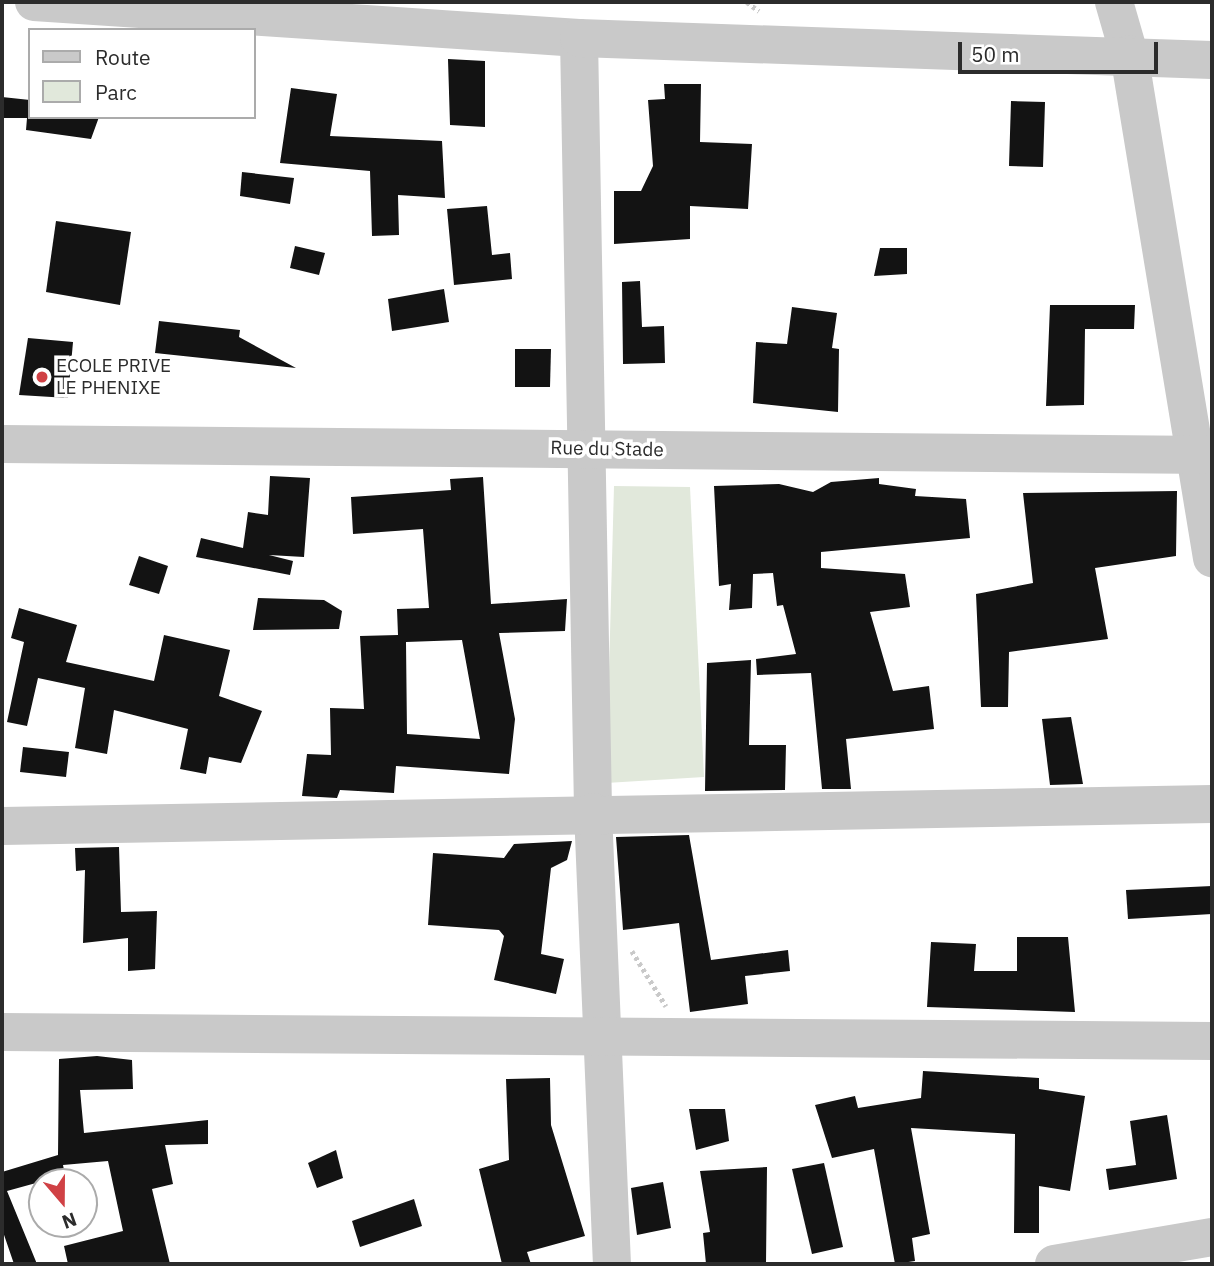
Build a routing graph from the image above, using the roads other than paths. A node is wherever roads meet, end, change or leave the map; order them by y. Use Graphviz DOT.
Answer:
graph roads {
  1 [pos="34,2"];
  2 [pos="1114,2"];
  3 [pos="579,38"];
  4 [pos="1129,54"];
  5 [pos="1212,60"];
  6 [pos="2,444"];
  7 [pos="585,449"];
  8 [pos="1202,455"];
  9 [pos="1212,558"];
  10 [pos="1212,804"];
  11 [pos="593,812"];
  12 [pos="2,826"];
  13 [pos="2,1032"];
  14 [pos="601,1037"];
  15 [pos="1212,1041"];
  16 [pos="1212,1237"];
  17 [pos="612,1264"];
  18 [pos="1054,1264"];
  1 -- 3 [label="street"];
  2 -- 4 [label="street"];
  3 -- 4 [label="street"];
  3 -- 7 [label="street"];
  4 -- 5 [label="street"];
  4 -- 8 [label="street"];
  6 -- 7 [label="street, Rue du Stade"];
  7 -- 8 [label="street, Rue du Stade"];
  7 -- 11 [label="street"];
  8 -- 9 [label="street"];
  10 -- 11 [label="street"];
  11 -- 12 [label="street"];
  11 -- 14 [label="street"];
  13 -- 14 [label="street"];
  14 -- 15 [label="street"];
  14 -- 17 [label="street"];
  16 -- 18 [label="street"];
}
